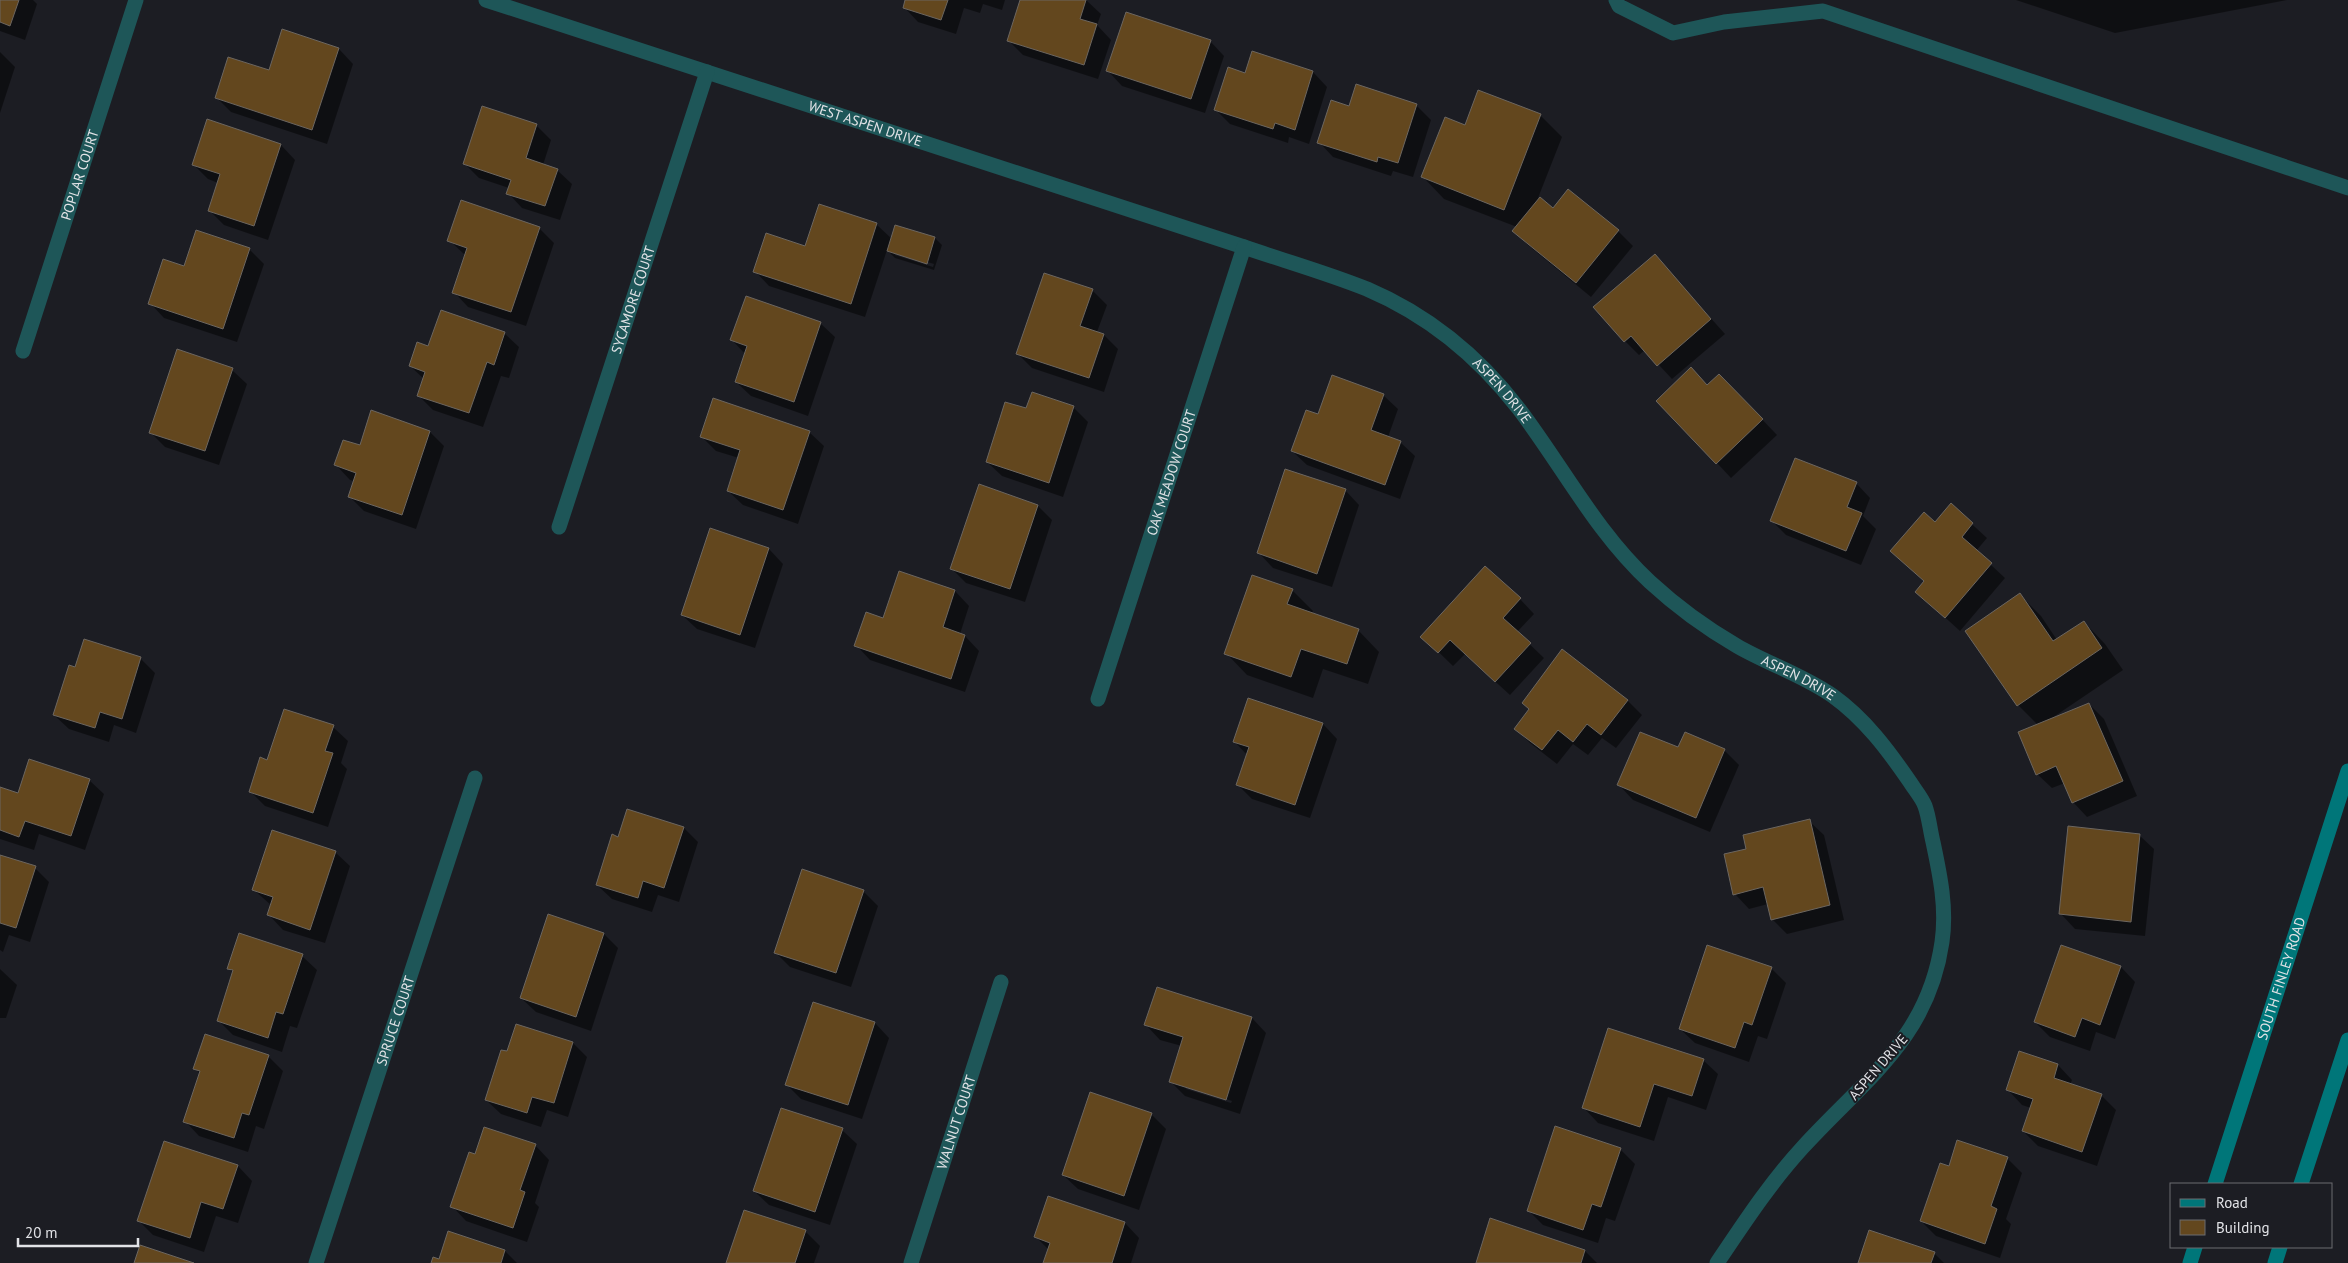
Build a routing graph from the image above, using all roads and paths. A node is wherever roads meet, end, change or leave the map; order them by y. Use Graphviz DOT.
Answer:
graph roads {
  1 [pos="136,0"];
  2 [pos="486,0"];
  3 [pos="1616,0"];
  4 [pos="707,72"];
  5 [pos="2348,188"];
  6 [pos="1244,247"];
  7 [pos="23,351"];
  8 [pos="559,528"];
  9 [pos="1098,699"];
  10 [pos="2348,771"];
  11 [pos="475,778"];
  12 [pos="1001,982"];
  13 [pos="2348,1040"];
  14 [pos="2215,1183"];
  15 [pos="2301,1183"];
  16 [pos="2195,1248"];
  17 [pos="2280,1248"];
  18 [pos="316,1263"];
  19 [pos="911,1263"];
  20 [pos="1717,1263"];
  21 [pos="2190,1263"];
  22 [pos="2275,1263"];
  1 -- 7 [label="street, POPLAR COURT"];
  2 -- 4 [label="street, WEST ASPEN DRIVE"];
  3 -- 5 [label="street"];
  4 -- 6 [label="street, WEST ASPEN DRIVE"];
  4 -- 8 [label="street, SYCAMORE COURT"];
  6 -- 9 [label="street, OAK MEADOW COURT"];
  6 -- 20 [label="street, ASPEN DRIVE"];
  10 -- 14 [label="main road, SOUTH FINLEY ROAD"];
  11 -- 18 [label="street, SPRUCE COURT"];
  12 -- 19 [label="street, WALNUT COURT"];
  13 -- 15 [label="main road"];
  16 -- 21 [label="main road"];
  17 -- 22 [label="main road"];
}
